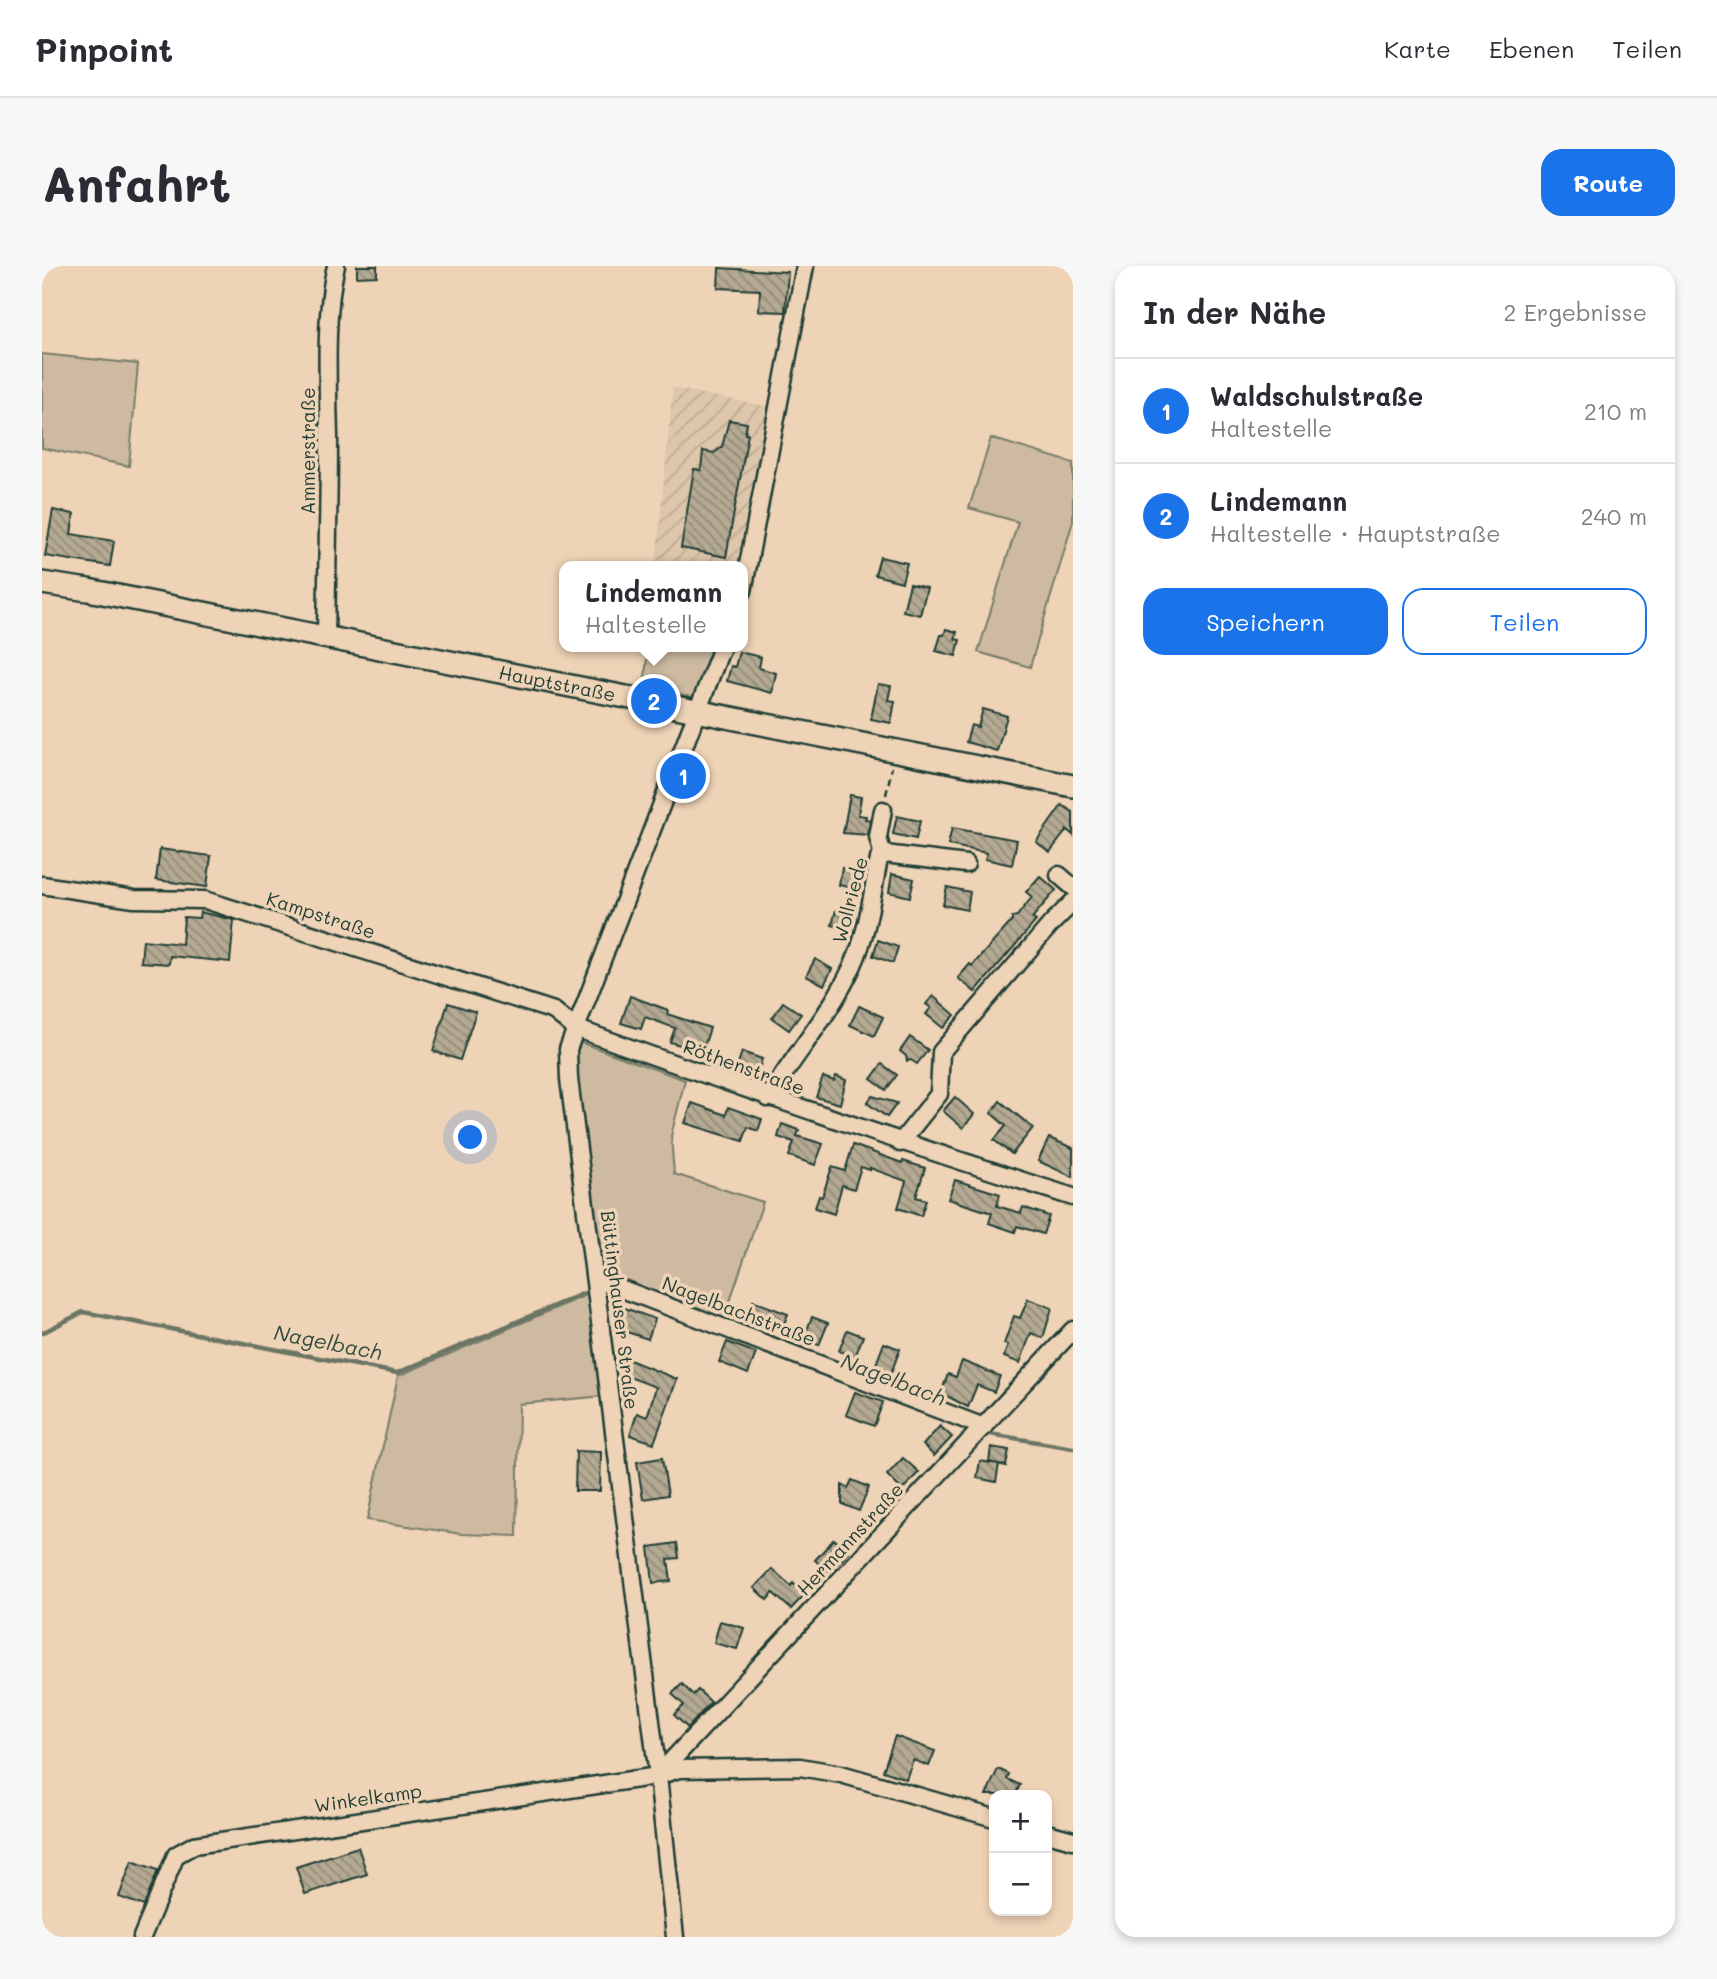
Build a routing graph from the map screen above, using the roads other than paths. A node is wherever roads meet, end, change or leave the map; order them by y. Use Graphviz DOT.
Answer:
graph roads {
  1 [pos="336,266"];
  2 [pos="805,266"];
  3 [pos="748,565"];
  4 [pos="42,583"];
  5 [pos="326,637"];
  6 [pos="720,652"];
  7 [pos="697,710"];
  8 [pos="1073,786"];
  9 [pos="883,810"];
  10 [pos="883,856"];
  11 [pos="966,864"];
  12 [pos="1059,875"];
  13 [pos="42,885"];
  14 [pos="1073,887"];
  15 [pos="1073,902"];
  16 [pos="576,1028"];
  17 [pos="768,1098"];
  18 [pos="900,1143"];
  19 [pos="1073,1197"];
  20 [pos="596,1279"];
  21 [pos="1073,1330"];
  22 [pos="984,1427"];
  23 [pos="657,1776"];
  24 [pos="989,1817"];
  25 [pos="1052,1834"];
  26 [pos="1073,1840"];
  27 [pos="142,1937"];
  28 [pos="675,1937"];
  1 -- 5 [label="street, Ammerstraße"];
  2 -- 3 [label="street"];
  4 -- 5 [label="main road, Hauptstraße"];
  5 -- 7 [label="main road, Hauptstraße"];
  6 -- 7 [label="street, Büttinghauser Straße"];
  7 -- 8 [label="main road, Hauptstraße"];
  7 -- 16 [label="street, Büttinghauser Straße"];
  9 -- 10 [label="street"];
  10 -- 11 [label="street, Wollriede"];
  10 -- 17 [label="street, Wollriede"];
  12 -- 14 [label="street"];
  13 -- 16 [label="street, Kampstraße"];
  15 -- 18 [label="street"];
  16 -- 17 [label="street, Röthenstraße"];
  16 -- 20 [label="street, Büttinghauser Straße"];
  17 -- 18 [label="street, Röthenstraße"];
  18 -- 19 [label="street, Röthenstraße"];
  20 -- 22 [label="street, Nagelbachstraße"];
  20 -- 23 [label="street, Büttinghauser Straße"];
  21 -- 22 [label="street, Hermannstraße"];
  22 -- 23 [label="street, Hermannstraße"];
  23 -- 24 [label="street, Winkelkamp"];
  23 -- 27 [label="street, Winkelkamp"];
  23 -- 28 [label="street, Büttinghauser Straße"];
  25 -- 26 [label="street"];
}
